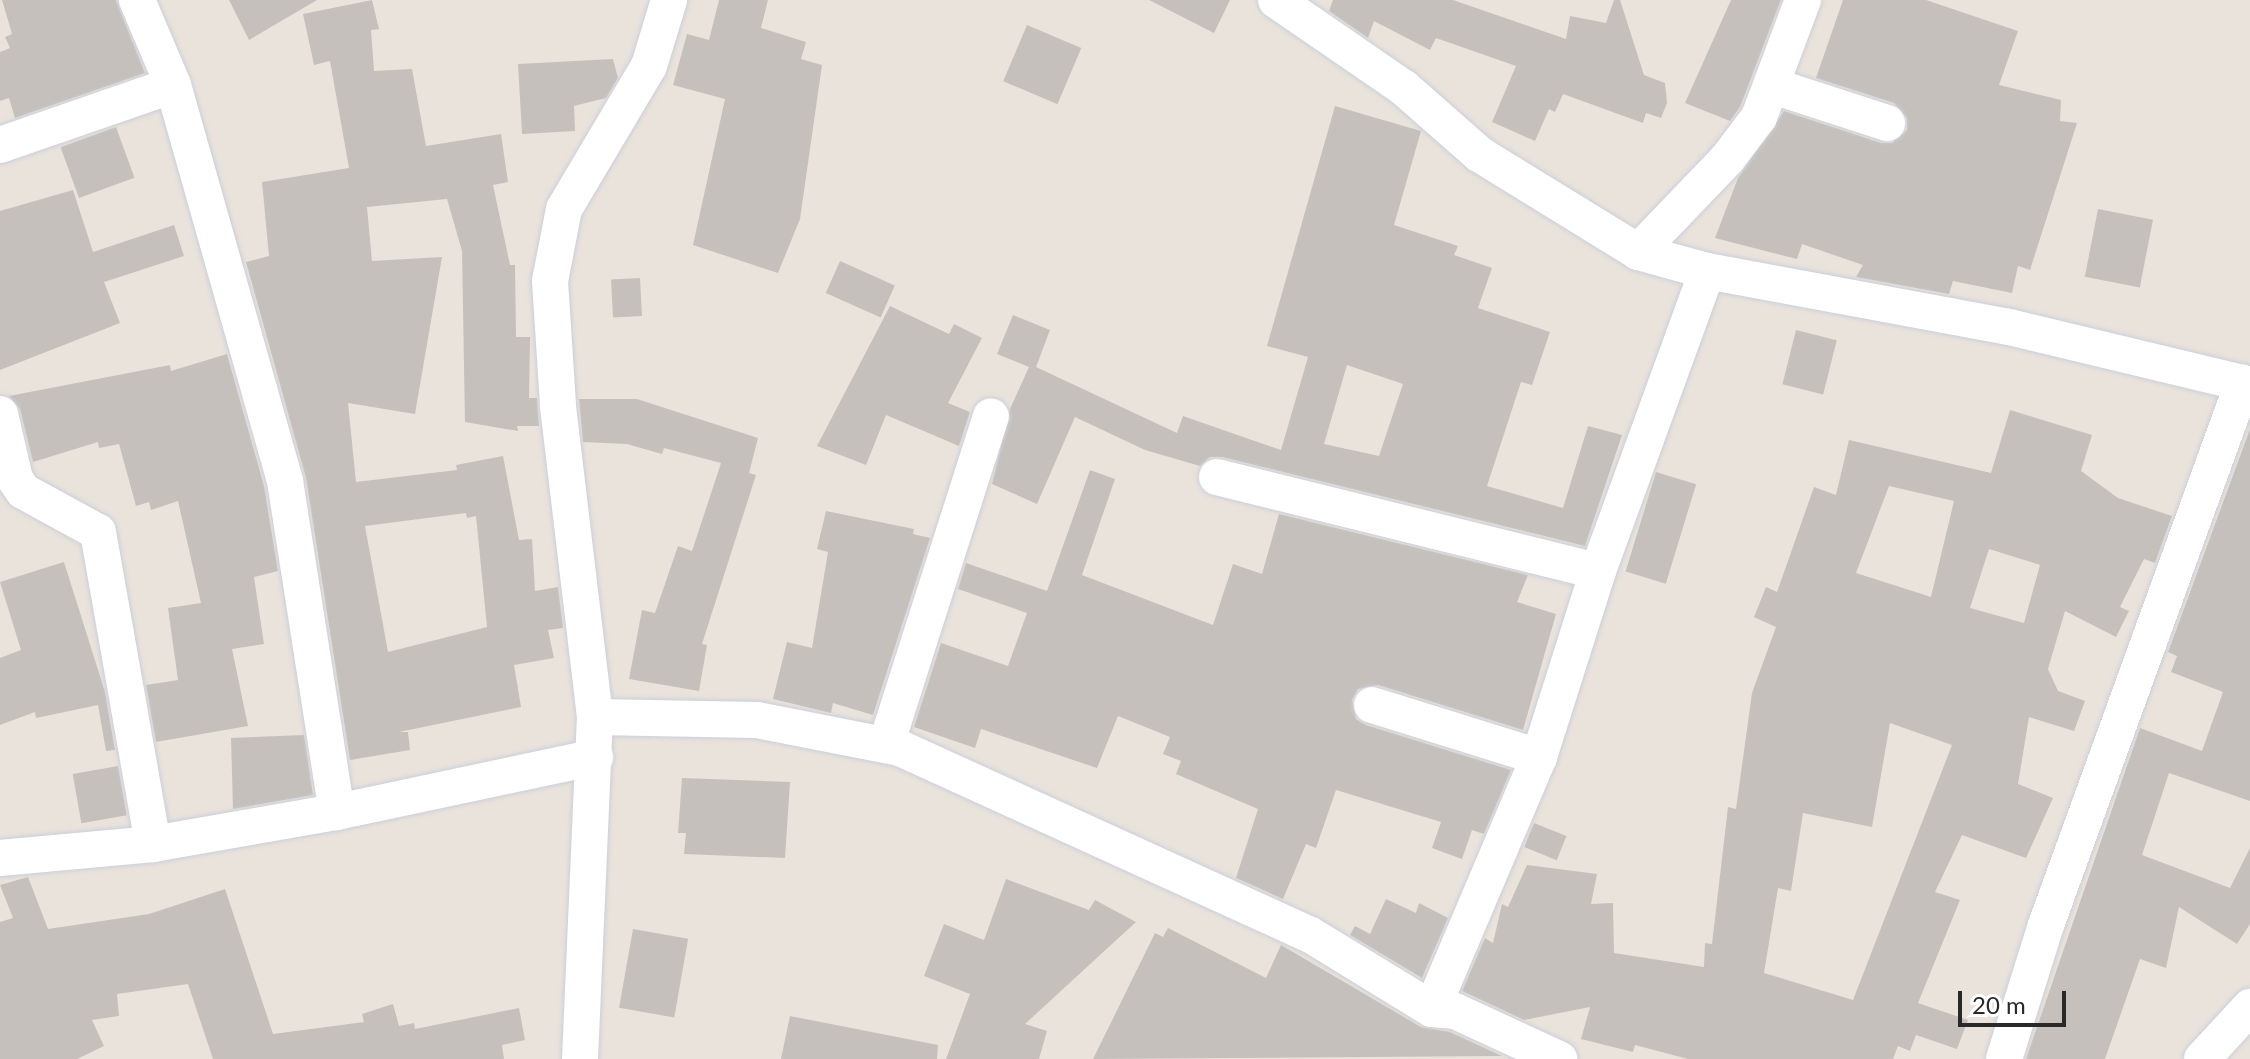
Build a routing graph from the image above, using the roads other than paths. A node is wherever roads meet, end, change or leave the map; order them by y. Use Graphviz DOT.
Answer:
graph roads {
  1 [pos="137,0"];
  2 [pos="669,0"];
  3 [pos="1276,0"];
  4 [pos="1803,0"];
  5 [pos="1321,12"];
  6 [pos="173,85"];
  7 [pos="1773,86"];
  8 [pos="1887,123"];
  9 [pos="0,145"];
  10 [pos="1638,252"];
  11 [pos="1707,271"];
  12 [pos="2247,384"];
  13 [pos="0,414"];
  14 [pos="991,416"];
  15 [pos="1217,477"];
  16 [pos="1598,571"];
  17 [pos="1372,705"];
  18 [pos="595,717"];
  19 [pos="886,745"];
  20 [pos="595,757"];
  21 [pos="1539,757"];
  22 [pos="337,812"];
  23 [pos="153,844"];
  24 [pos="0,858"];
  25 [pos="2250,1007"];
  26 [pos="1432,1009"];
  27 [pos="580,1059"];
  28 [pos="1559,1059"];
  29 [pos="2004,1059"];
  30 [pos="2202,1059"];
  1 -- 6 [label="street"];
  2 -- 18 [label="street"];
  3 -- 5 [label="street"];
  4 -- 7 [label="street"];
  5 -- 10 [label="street"];
  6 -- 9 [label="street"];
  6 -- 22 [label="street"];
  7 -- 8 [label="street"];
  7 -- 10 [label="street"];
  10 -- 11 [label="street"];
  11 -- 12 [label="street"];
  11 -- 16 [label="street"];
  12 -- 29 [label="street"];
  13 -- 23 [label="street"];
  14 -- 19 [label="street"];
  15 -- 16 [label="street"];
  16 -- 21 [label="street"];
  17 -- 21 [label="street"];
  18 -- 19 [label="street"];
  18 -- 20 [label="street"];
  19 -- 26 [label="street"];
  20 -- 22 [label="street"];
  20 -- 27 [label="street"];
  21 -- 26 [label="street"];
  22 -- 23 [label="street"];
  23 -- 24 [label="street"];
  25 -- 30 [label="street"];
  26 -- 28 [label="street"];
}
